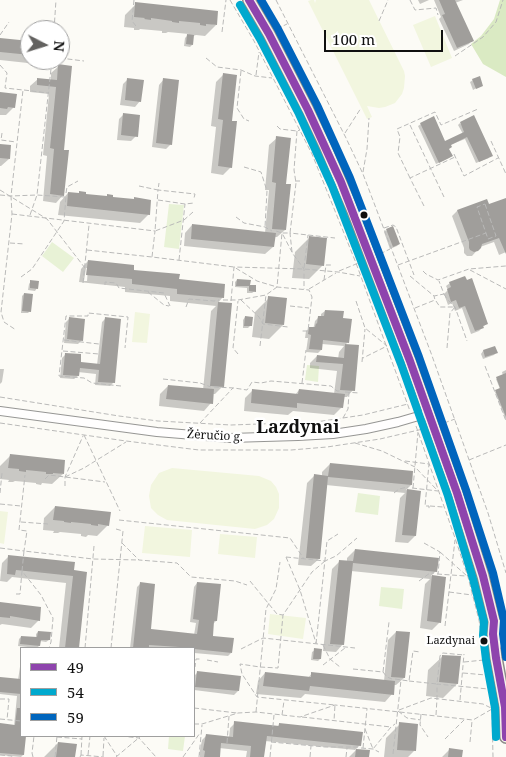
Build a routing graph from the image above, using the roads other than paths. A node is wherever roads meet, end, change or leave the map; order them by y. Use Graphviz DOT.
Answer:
graph roads {
  1 [pos="249,0"];
  2 [pos="0,411"];
  3 [pos="429,413"];
  4 [pos="494,621"];
  5 [pos="506,646"];
  6 [pos="506,737"];
  1 -- 3 [label="street"];
  2 -- 3 [label="street, Žėručio g."];
  3 -- 4 [label="street"];
  4 -- 5 [label="street"];
  4 -- 6 [label="street"];
}
